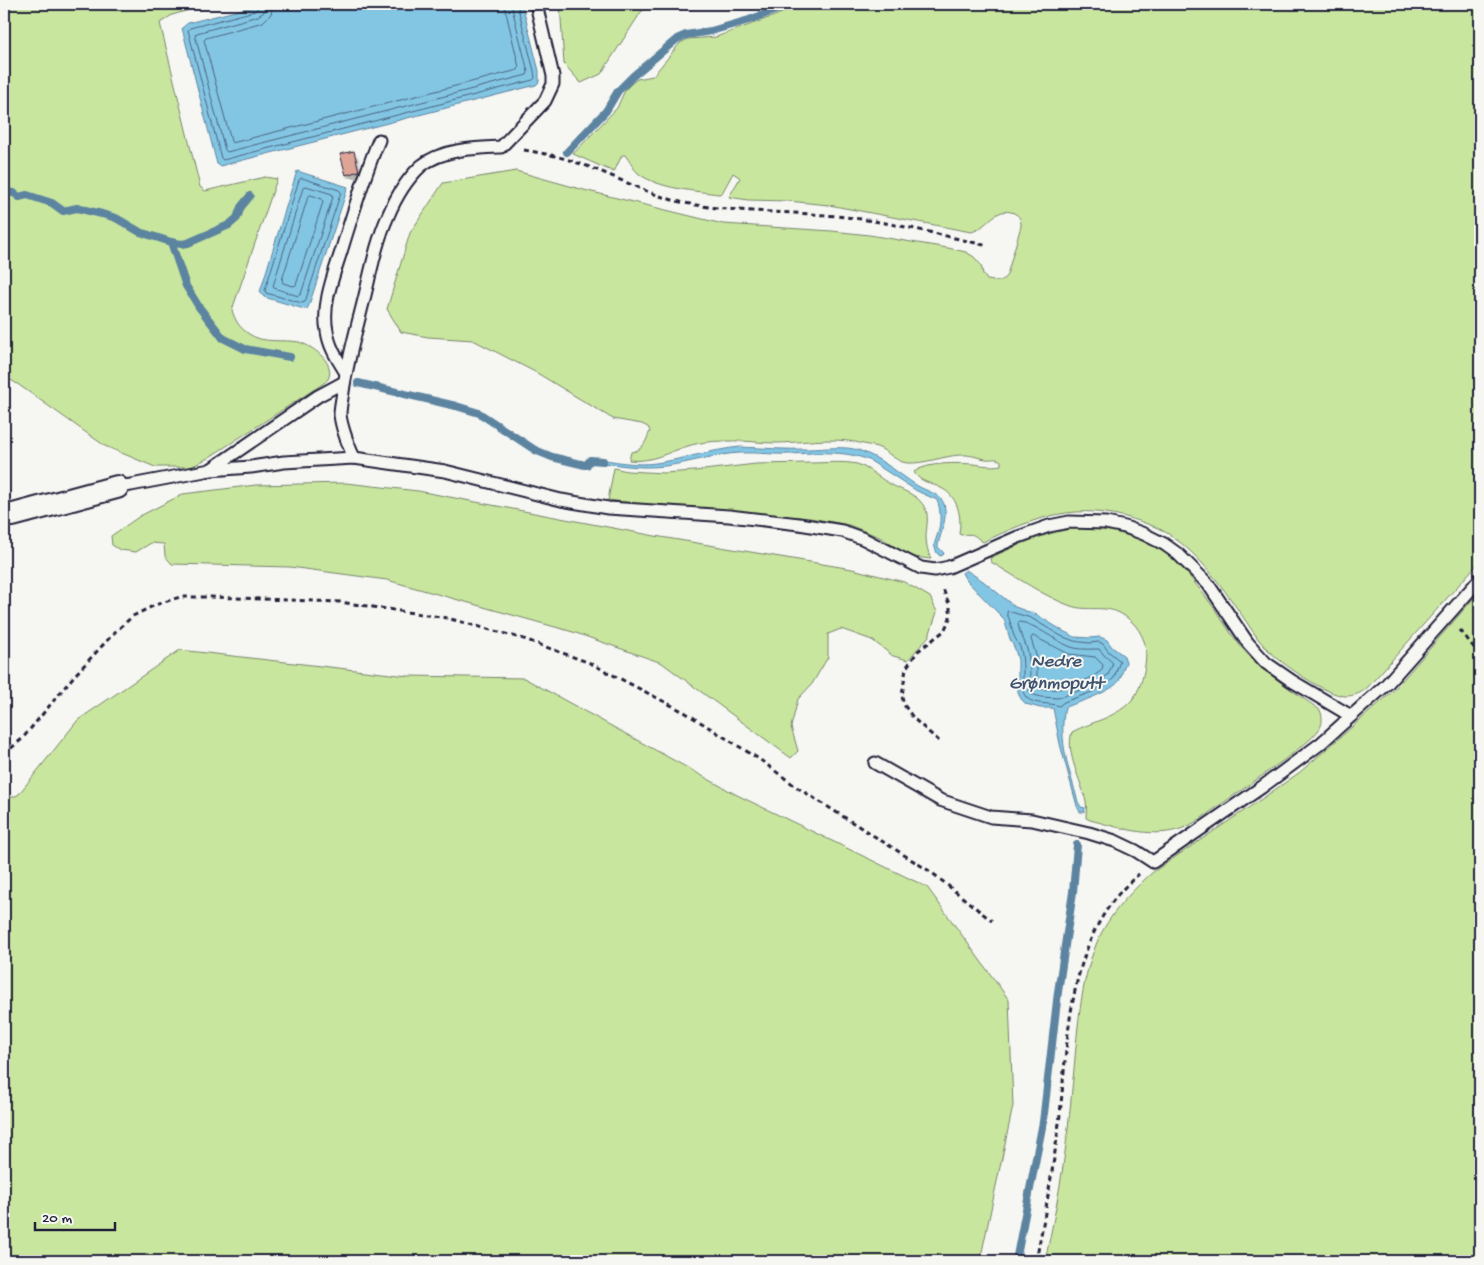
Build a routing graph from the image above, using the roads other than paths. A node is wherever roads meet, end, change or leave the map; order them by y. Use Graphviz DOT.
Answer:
graph roads {
  1 [pos="536,4"];
  2 [pos="379,140"];
  3 [pos="345,377"];
  4 [pos="354,458"];
  5 [pos="210,470"];
  6 [pos="117,487"];
  7 [pos="4,514"];
  8 [pos="1480,579"];
  9 [pos="1351,716"];
  10 [pos="875,763"];
  1 -- 3 [label="lane"];
  2 -- 3 [label="lane"];
  3 -- 4 [label="lane"];
  3 -- 5 [label="lane"];
  4 -- 5 [label="lane"];
  4 -- 9 [label="lane"];
  5 -- 6 [label="lane"];
  6 -- 7 [label="street"];
  8 -- 9 [label="lane"];
  9 -- 10 [label="lane"];
}
